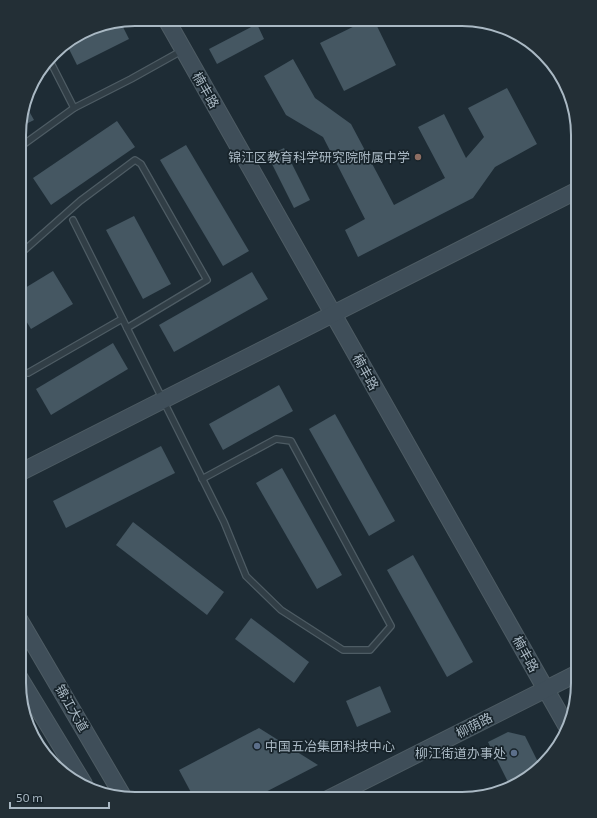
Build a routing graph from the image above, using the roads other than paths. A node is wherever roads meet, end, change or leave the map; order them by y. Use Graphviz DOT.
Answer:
graph roads {
  1 [pos="170,26"];
  2 [pos="183,50"];
  3 [pos="52,65"];
  4 [pos="74,108"];
  5 [pos="26,143"];
  6 [pos="571,194"];
  7 [pos="73,220"];
  8 [pos="26,249"];
  9 [pos="334,314"];
  10 [pos="122,319"];
  11 [pos="127,328"];
  12 [pos="26,373"];
  13 [pos="164,400"];
  14 [pos="26,470"];
  15 [pos="202,479"];
  16 [pos="26,631"];
  17 [pos="571,676"];
  18 [pos="26,689"];
  19 [pos="546,689"];
  20 [pos="564,721"];
  21 [pos="79,777"];
  22 [pos="120,791"];
  23 [pos="342,792"];
  1 -- 2 [label="street, 楠丰路"];
  2 -- 4 [label="lane"];
  2 -- 9 [label="street, 楠丰路"];
  3 -- 4 [label="lane"];
  4 -- 5 [label="lane"];
  6 -- 9 [label="street"];
  7 -- 10 [label="lane"];
  8 -- 11 [label="lane"];
  9 -- 13 [label="street"];
  9 -- 19 [label="street, 楠丰路"];
  10 -- 11 [label="lane"];
  10 -- 12 [label="lane"];
  11 -- 13 [label="lane"];
  13 -- 14 [label="street"];
  13 -- 15 [label="lane"];
  15 -- 15 [label="lane"];
  16 -- 22 [label="street, 锦江大道"];
  17 -- 19 [label="street, 柳荫路"];
  18 -- 21 [label="street"];
  19 -- 20 [label="street, 楠丰路"];
  19 -- 23 [label="street, 柳荫路"];
}
